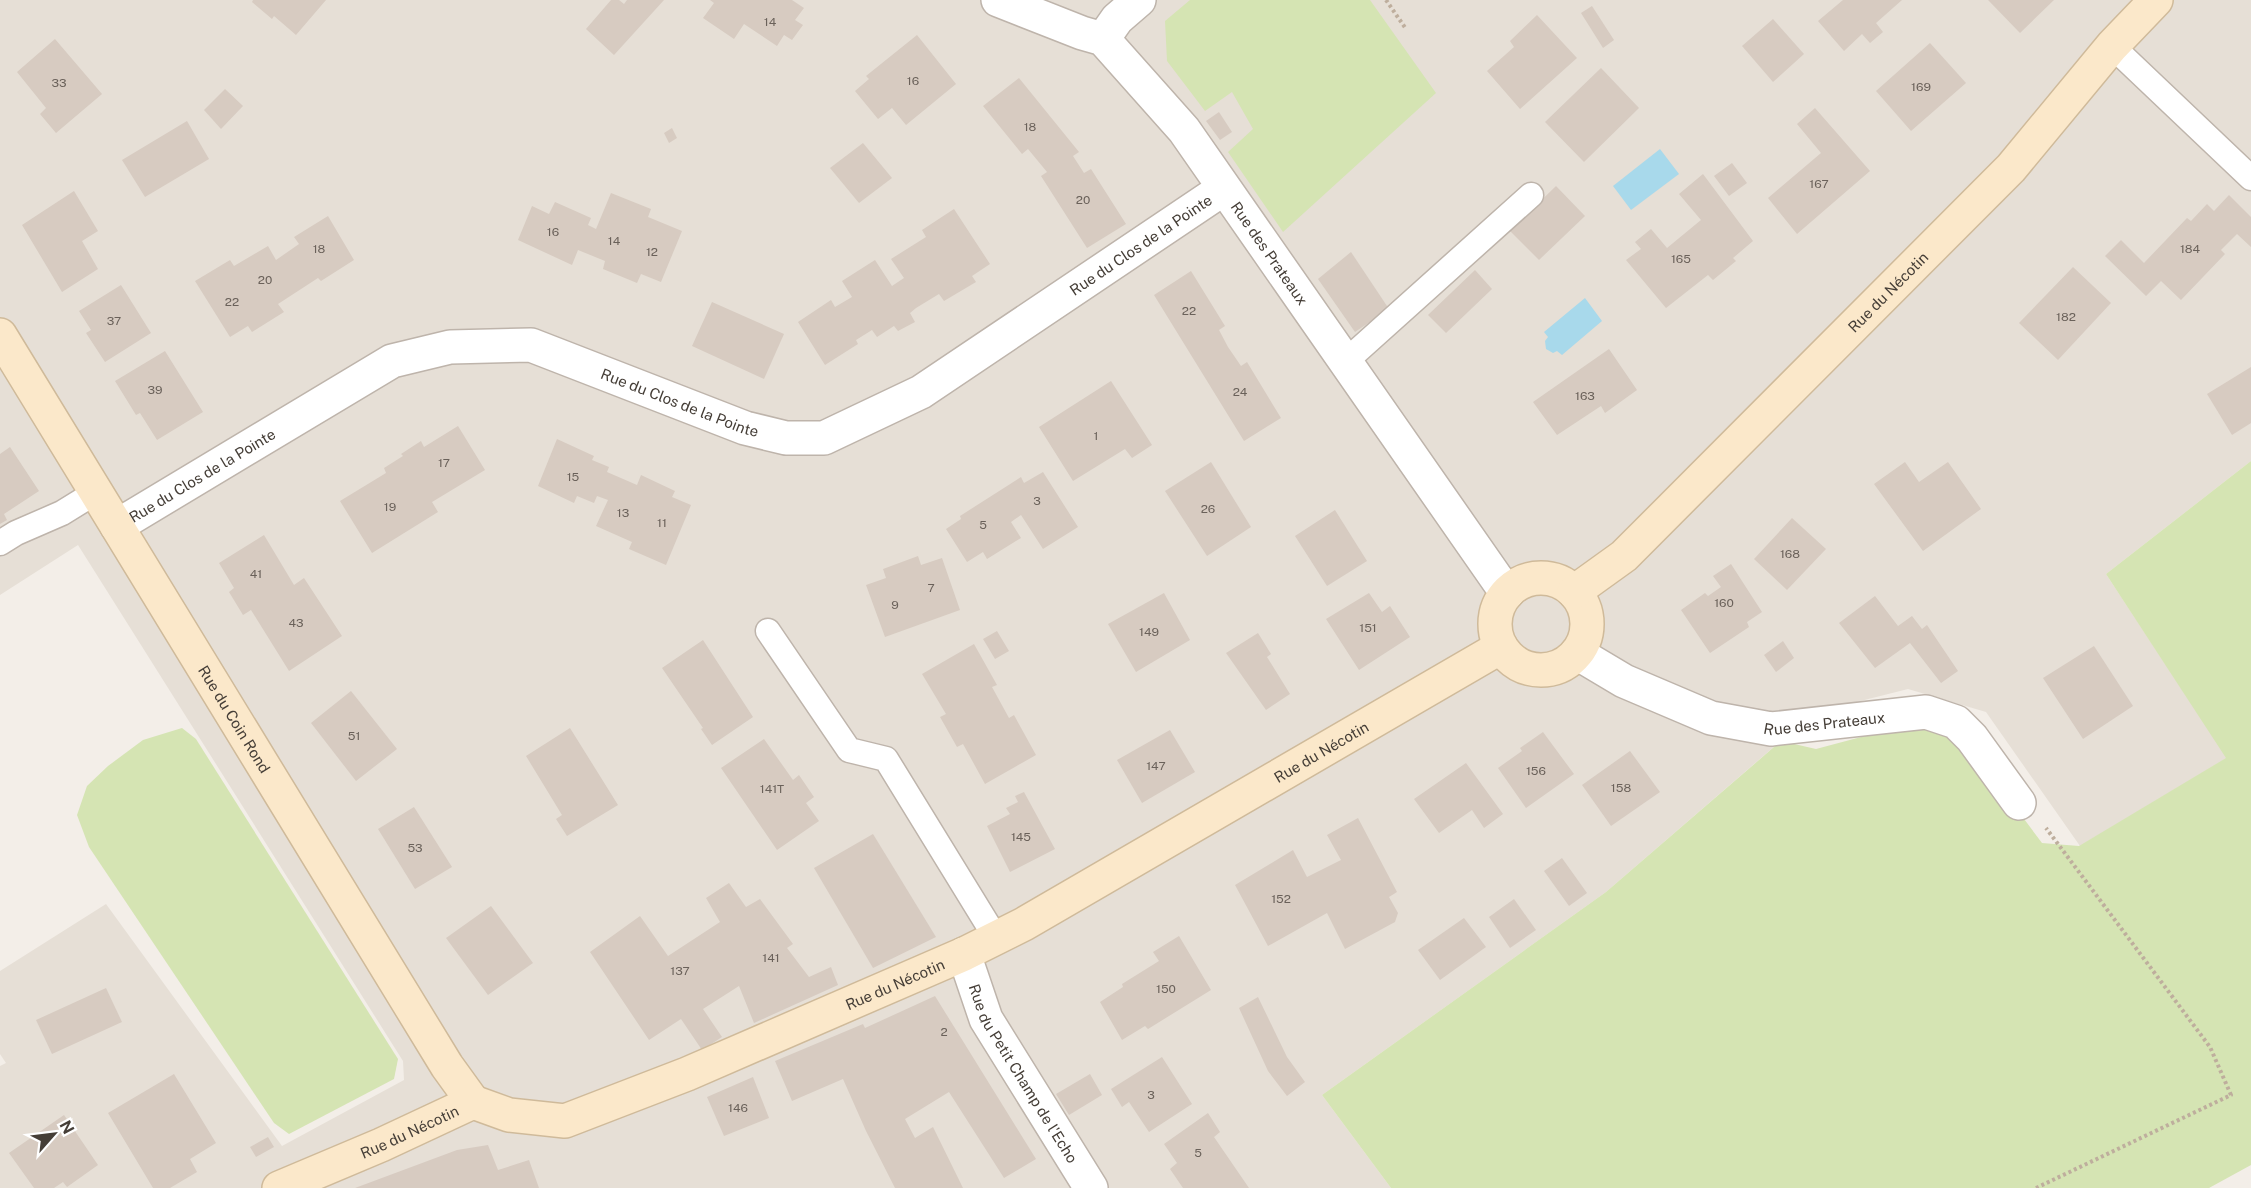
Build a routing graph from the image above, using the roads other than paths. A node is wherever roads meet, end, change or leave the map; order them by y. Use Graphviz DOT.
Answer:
graph roads {
  1 [pos="998,0"];
  2 [pos="1140,0"];
  3 [pos="2156,0"];
  4 [pos="1103,39"];
  5 [pos="2112,46"];
  6 [pos="2251,178"];
  7 [pos="1223,189"];
  8 [pos="1531,195"];
  9 [pos="0,335"];
  10 [pos="1345,362"];
  11 [pos="96,492"];
  12 [pos="117,526"];
  13 [pos="0,543"];
  14 [pos="1499,579"];
  15 [pos="1574,592"];
  16 [pos="768,631"];
  17 [pos="1488,655"];
  18 [pos="1588,660"];
  19 [pos="2019,803"];
  20 [pos="996,938"];
  21 [pos="964,954"];
  22 [pos="473,1102"];
  23 [pos="279,1188"];
  24 [pos="1091,1188"];
  1 -- 4 [label="street"];
  2 -- 4 [label="street"];
  3 -- 5 [label="street, Rue du Nécotin"];
  4 -- 7 [label="street, Rue des Prateaux"];
  5 -- 6 [label="lane"];
  5 -- 15 [label="street, Rue du Nécotin"];
  7 -- 10 [label="street, Rue des Prateaux"];
  7 -- 12 [label="street, Rue du Clos de la Pointe"];
  8 -- 10 [label="lane"];
  9 -- 11 [label="street, Rue du Coin Rond"];
  10 -- 14 [label="street, Rue des Prateaux"];
  11 -- 12 [label="street, Rue du Coin Rond"];
  11 -- 13 [label="lane"];
  12 -- 22 [label="street, Rue du Coin Rond"];
  14 -- 15 [label="street"];
  14 -- 17 [label="street"];
  15 -- 18 [label="street"];
  16 -- 20 [label="lane"];
  17 -- 18 [label="street"];
  17 -- 20 [label="street, Rue du Nécotin"];
  18 -- 19 [label="street, Rue des Prateaux"];
  20 -- 21 [label="street, Rue du Nécotin"];
  21 -- 22 [label="street, Rue du Nécotin"];
  21 -- 24 [label="street, Rue du Petit Champ de l'Echo"];
  22 -- 23 [label="street, Rue du Nécotin"];
}
